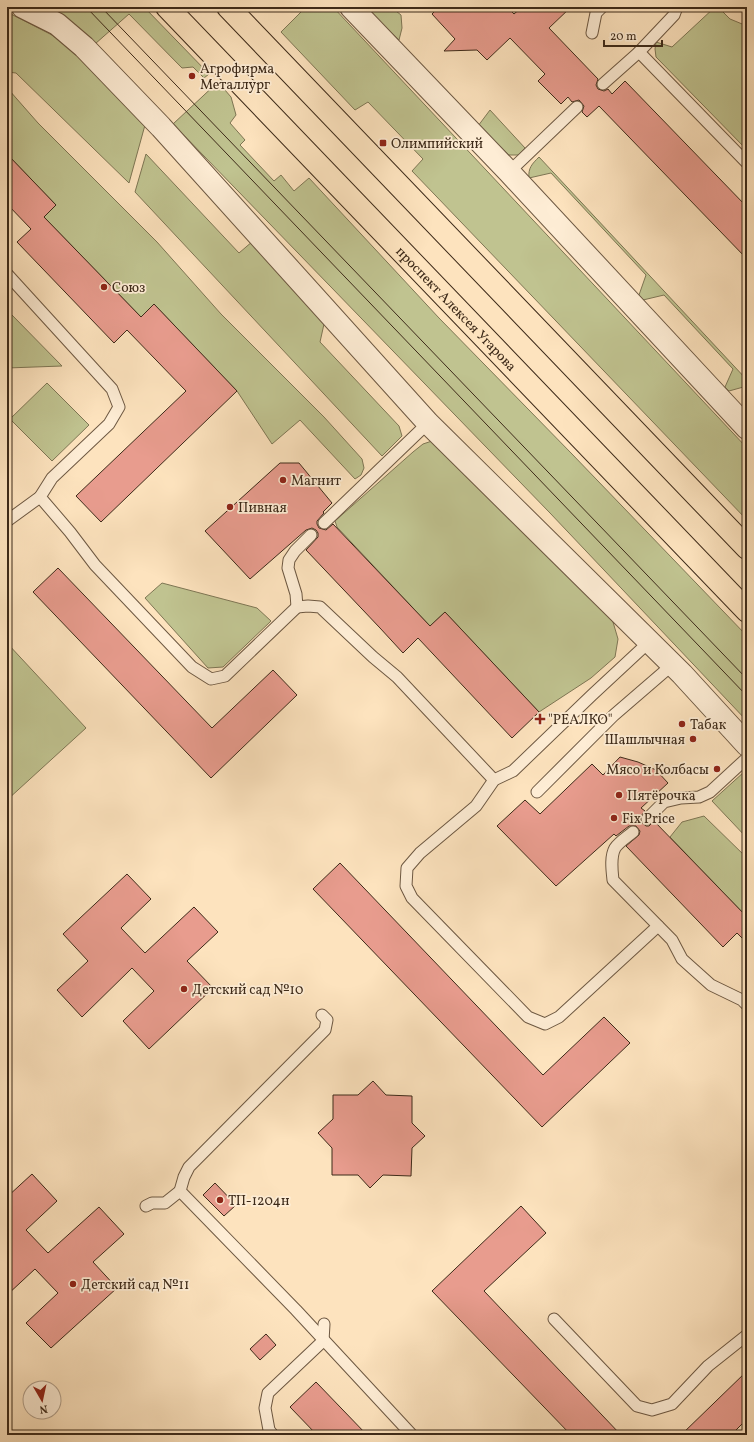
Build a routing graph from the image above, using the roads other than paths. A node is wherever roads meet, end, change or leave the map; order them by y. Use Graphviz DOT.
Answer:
graph roads {
  1 [pos="23,7"];
  2 [pos="167,7"];
  3 [pos="228,7"];
  4 [pos="351,7"];
  5 [pos="602,7"];
  6 [pos="677,7"];
  7 [pos="592,33"];
  8 [pos="639,52"];
  9 [pos="603,84"];
  10 [pos="578,107"];
  11 [pos="747,164"];
  12 [pos="509,172"];
  13 [pos="7,274"];
  14 [pos="428,424"];
  15 [pos="747,428"];
  16 [pos="40,497"];
  17 [pos="7,520"];
  18 [pos="324,523"];
  19 [pos="311,535"];
  20 [pos="747,548"];
  21 [pos="297,608"];
  22 [pos="747,611"];
  23 [pos="649,642"];
  24 [pos="672,665"];
  25 [pos="747,745"];
  26 [pos="747,758"];
  27 [pos="494,780"];
  28 [pos="537,792"];
  29 [pos="647,819"];
  30 [pos="633,832"];
  31 [pos="658,926"];
  32 [pos="747,1005"];
  33 [pos="322,1015"];
  34 [pos="180,1191"];
  35 [pos="146,1206"];
  36 [pos="554,1319"];
  37 [pos="324,1324"];
  38 [pos="747,1335"];
  39 [pos="323,1341"];
  40 [pos="273,1435"];
  41 [pos="412,1435"];
  1 -- 14 [label="street"];
  2 -- 22 [label="main road, проспект Алексея Угарова"];
  3 -- 20 [label="main road"];
  4 -- 12 [label="street"];
  5 -- 7 [label="lane"];
  6 -- 8 [label="lane"];
  8 -- 9 [label="lane"];
  8 -- 11 [label="lane"];
  10 -- 12 [label="lane"];
  12 -- 15 [label="street"];
  13 -- 16 [label="lane"];
  14 -- 18 [label="lane"];
  14 -- 23 [label="street"];
  16 -- 17 [label="lane"];
  16 -- 21 [label="lane"];
  19 -- 21 [label="lane"];
  21 -- 27 [label="lane"];
  23 -- 24 [label="street"];
  23 -- 27 [label="lane"];
  24 -- 25 [label="street"];
  24 -- 28 [label="lane"];
  26 -- 29 [label="lane"];
  27 -- 31 [label="lane"];
  30 -- 31 [label="lane"];
  31 -- 32 [label="lane"];
  33 -- 34 [label="lane"];
  34 -- 35 [label="lane"];
  34 -- 39 [label="lane"];
  36 -- 38 [label="lane"];
  37 -- 39 [label="lane"];
  39 -- 40 [label="lane"];
  39 -- 41 [label="lane"];
}
